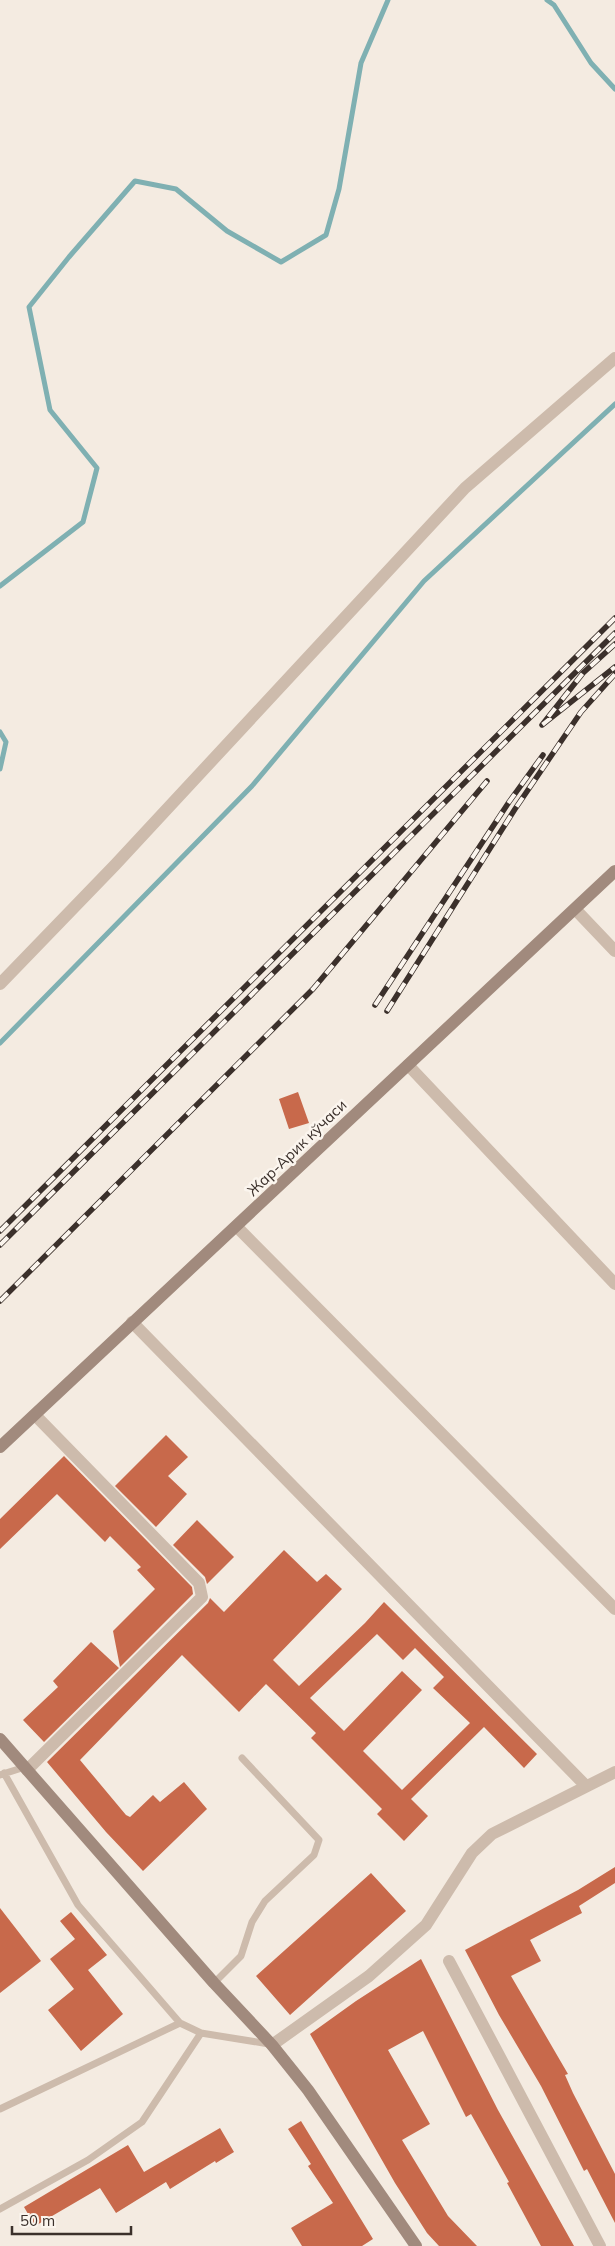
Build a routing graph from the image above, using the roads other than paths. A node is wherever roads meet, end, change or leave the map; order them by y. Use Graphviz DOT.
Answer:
graph roads {
  1 [pos="615,358"];
  2 [pos="615,871"];
  3 [pos="576,910"];
  4 [pos="615,951"];
  5 [pos="0,984"];
  6 [pos="408,1065"];
  7 [pos="237,1228"];
  8 [pos="615,1284"];
  9 [pos="132,1322"];
  10 [pos="34,1415"];
  11 [pos="0,1447"];
  12 [pos="615,1609"];
  13 [pos="0,1739"];
  14 [pos="242,1758"];
  15 [pos="26,1769"];
  16 [pos="615,1772"];
  17 [pos="2,1774"];
  18 [pos="586,1786"];
  19 [pos="449,1961"];
  20 [pos="214,1983"];
  21 [pos="180,2023"];
  22 [pos="201,2033"];
  23 [pos="272,2044"];
  24 [pos="0,2109"];
  25 [pos="0,2209"];
  26 [pos="416,2246"];
  27 [pos="600,2246"];
  1 -- 5 [label="street"];
  2 -- 3 [label="main road, Жар-Арик кўчаси"];
  3 -- 4 [label="street"];
  3 -- 6 [label="main road, Жар-Арик кўчаси"];
  6 -- 7 [label="main road, Жар-Арик кўчаси"];
  6 -- 8 [label="street"];
  7 -- 9 [label="main road, Жар-Арик кўчаси"];
  7 -- 12 [label="street"];
  9 -- 10 [label="main road, Жар-Арик кўчаси"];
  9 -- 18 [label="street"];
  10 -- 11 [label="main road, Жар-Арик кўчаси"];
  10 -- 15 [label="street"];
  13 -- 15 [label="main road"];
  14 -- 20 [label="lane"];
  15 -- 17 [label="lane"];
  15 -- 20 [label="main road"];
  16 -- 18 [label="street"];
  17 -- 21 [label="lane"];
  18 -- 23 [label="street"];
  19 -- 27 [label="street"];
  20 -- 23 [label="main road"];
  21 -- 22 [label="lane"];
  21 -- 24 [label="lane"];
  22 -- 23 [label="lane"];
  22 -- 25 [label="lane"];
  23 -- 26 [label="main road"];
}
